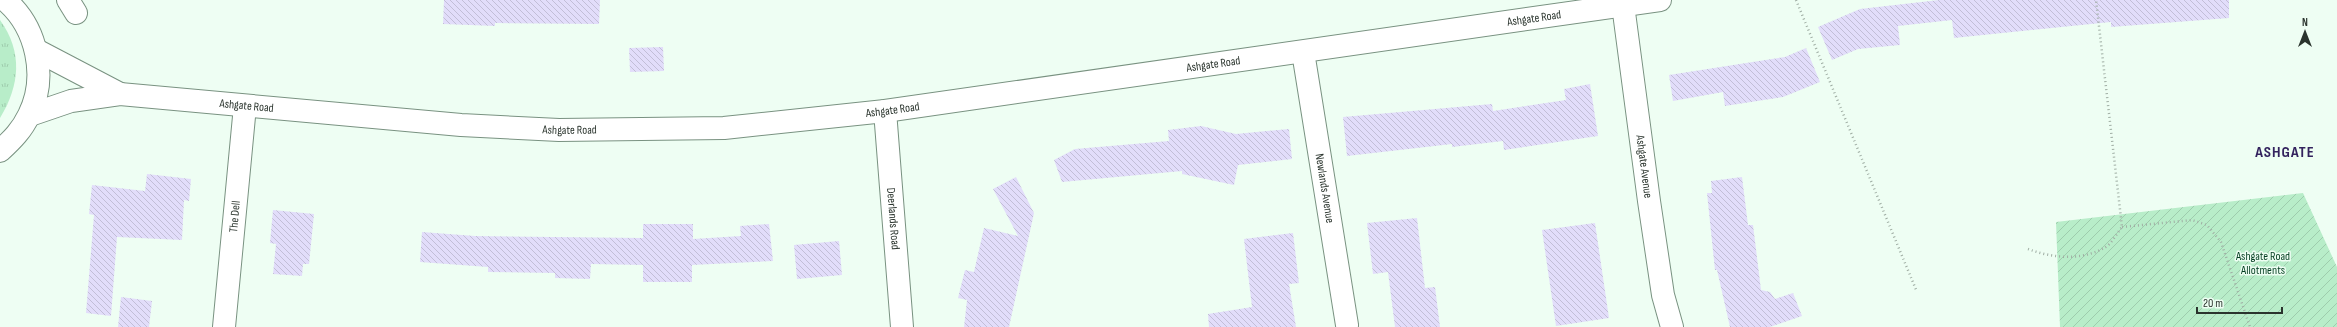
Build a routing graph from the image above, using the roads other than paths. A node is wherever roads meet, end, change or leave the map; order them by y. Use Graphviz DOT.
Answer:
graph roads {
  1 [pos="5,0"];
  2 [pos="1660,0"];
  3 [pos="1623,5"];
  4 [pos="36,50"];
  5 [pos="1303,52"];
  6 [pos="120,94"];
  7 [pos="245,106"];
  8 [pos="885,111"];
  9 [pos="30,115"];
  10 [pos="0,151"];
  11 [pos="1347,325"];
  12 [pos="224,327"];
  13 [pos="902,327"];
  14 [pos="1672,327"];
  1 -- 4 [label="street"];
  2 -- 3 [label="street, Ashgate Road"];
  3 -- 5 [label="street, Ashgate Road"];
  3 -- 14 [label="street, Ashgate Avenue"];
  4 -- 6 [label="street, Ashgate Road"];
  4 -- 9 [label="street"];
  5 -- 8 [label="street, Ashgate Road"];
  5 -- 11 [label="street, Newlands Avenue"];
  6 -- 7 [label="street, Ashgate Road"];
  6 -- 9 [label="street, Ashgate Road"];
  7 -- 8 [label="street, Ashgate Road"];
  7 -- 12 [label="street, The Dell"];
  8 -- 13 [label="street, Deerlands Road"];
  9 -- 10 [label="street"];
}
